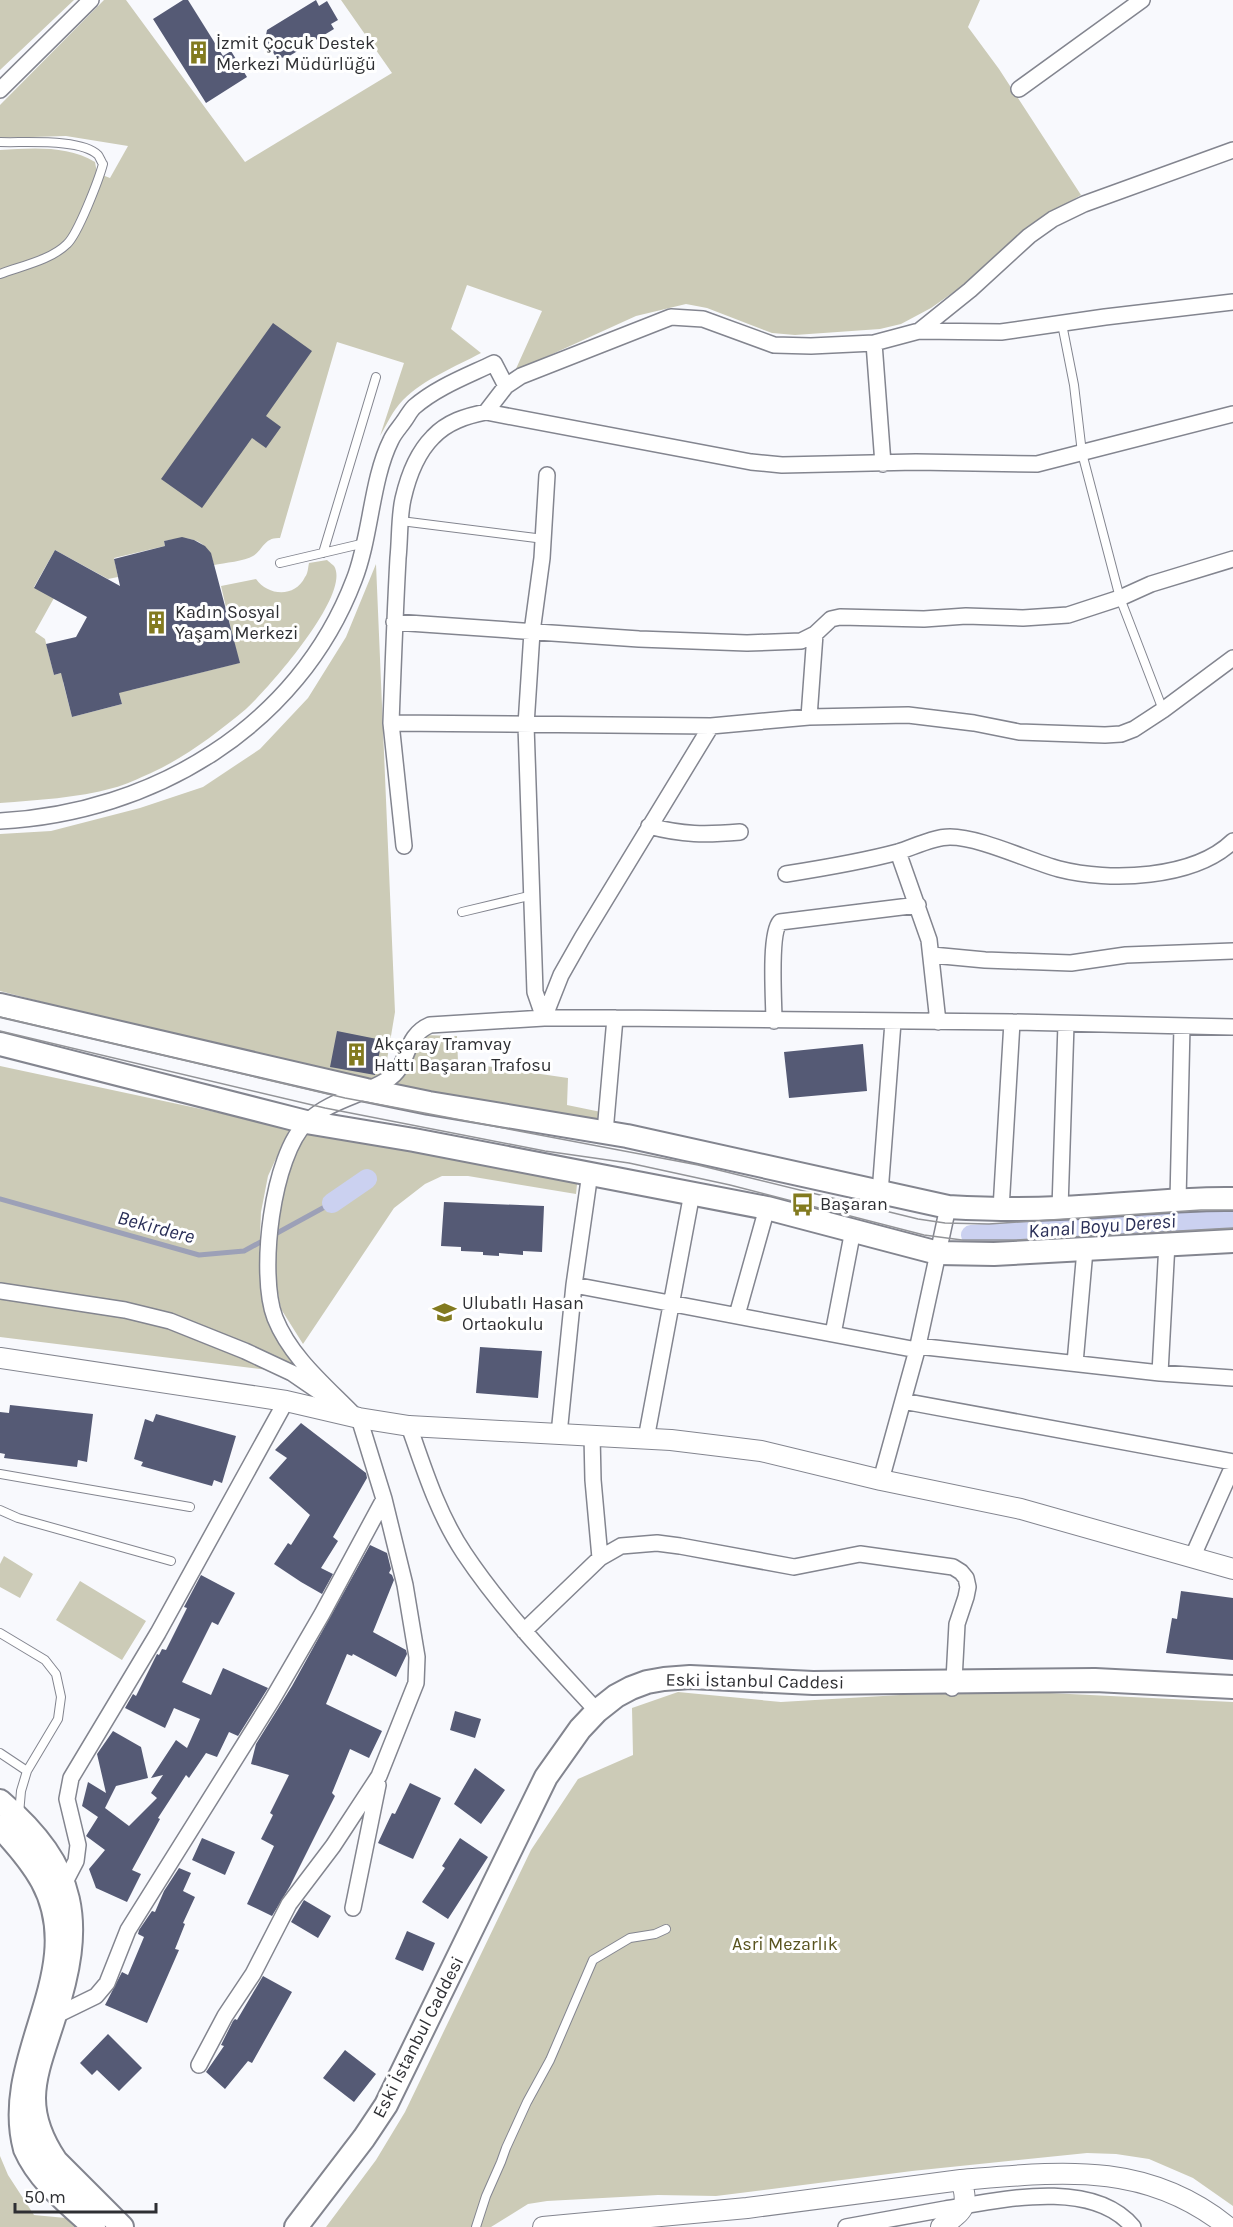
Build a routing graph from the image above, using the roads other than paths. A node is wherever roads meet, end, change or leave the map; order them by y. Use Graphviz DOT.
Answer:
graph roads {
  1 [pos="91,0"];
  2 [pos="1142,0"];
  3 [pos="1019,89"];
  4 [pos="0,90"];
  5 [pos="0,142"];
  6 [pos="1233,150"];
  7 [pos="0,274"];
  8 [pos="1233,302"];
  9 [pos="1062,324"];
  10 [pos="919,331"];
  11 [pos="874,343"];
  12 [pos="376,377"];
  13 [pos="506,386"];
  14 [pos="486,412"];
  15 [pos="1233,414"];
  16 [pos="1082,453"];
  17 [pos="883,464"];
  18 [pos="547,475"];
  19 [pos="401,521"];
  20 [pos="544,539"];
  21 [pos="365,543"];
  22 [pos="323,553"];
  23 [pos="1233,559"];
  24 [pos="280,563"];
  25 [pos="1120,598"];
  26 [pos="394,622"];
  27 [pos="532,632"];
  28 [pos="815,634"];
  29 [pos="1233,658"];
  30 [pos="1163,710"];
  31 [pos="809,717"];
  32 [pos="392,723"];
  33 [pos="526,725"];
  34 [pos="711,726"];
  35 [pos="0,821"];
  36 [pos="649,826"];
  37 [pos="740,832"];
  38 [pos="1233,841"];
  39 [pos="404,846"];
  40 [pos="898,852"];
  41 [pos="786,874"];
  42 [pos="533,895"];
  43 [pos="918,905"];
  44 [pos="462,912"];
  45 [pos="1233,951"];
  46 [pos="932,955"];
  47 [pos="0,1005"];
  48 [pos="543,1018"];
  49 [pos="615,1018"];
  50 [pos="774,1021"];
  51 [pos="892,1022"];
  52 [pos="938,1022"];
  53 [pos="1012,1022"];
  54 [pos="1066,1024"];
  55 [pos="1182,1026"];
  56 [pos="1233,1027"];
  57 [pos="0,1044"];
  58 [pos="366,1090"];
  59 [pos="306,1122"];
  60 [pos="605,1132"];
  61 [pos="590,1173"];
  62 [pos="692,1193"];
  63 [pos="880,1193"];
  64 [pos="1233,1199"];
  65 [pos="1178,1200"];
  66 [pos="767,1208"];
  67 [pos="1060,1208"];
  68 [pos="1001,1209"];
  69 [pos="853,1230"];
  70 [pos="943,1230"];
  71 [pos="1233,1241"];
  72 [pos="1167,1243"];
  73 [pos="1085,1250"];
  74 [pos="574,1285"];
  75 [pos="0,1291"];
  76 [pos="672,1303"];
  77 [pos="737,1316"];
  78 [pos="832,1334"];
  79 [pos="917,1348"];
  80 [pos="0,1358"];
  81 [pos="1074,1363"];
  82 [pos="1160,1373"];
  83 [pos="1233,1378"];
  84 [pos="286,1401"];
  85 [pos="903,1401"];
  86 [pos="357,1417"];
  87 [pos="409,1426"];
  88 [pos="560,1434"];
  89 [pos="592,1435"];
  90 [pos="646,1438"];
  91 [pos="1233,1464"];
  92 [pos="0,1474"];
  93 [pos="881,1480"];
  94 [pos="384,1499"];
  95 [pos="190,1506"];
  96 [pos="0,1510"];
  97 [pos="600,1558"];
  98 [pos="1192,1558"];
  99 [pos="171,1561"];
  100 [pos="1233,1569"];
  101 [pos="524,1631"];
  102 [pos="0,1633"];
  103 [pos="953,1684"];
  104 [pos="1233,1687"];
  105 [pos="1233,1695"];
  106 [pos="597,1712"];
  107 [pos="0,1753"];
  108 [pos="27,1771"];
  109 [pos="379,1776"];
  110 [pos="0,1801"];
  111 [pos="9,1822"];
  112 [pos="64,1884"];
  113 [pos="353,1908"];
  114 [pos="666,1929"];
  115 [pos="55,2016"];
  116 [pos="199,2065"];
  117 [pos="961,2180"];
  118 [pos="964,2206"];
  119 [pos="94,2227"];
  120 [pos="122,2227"];
  121 [pos="296,2227"];
  122 [pos="313,2227"];
  123 [pos="476,2227"];
  124 [pos="543,2227"];
  125 [pos="846,2227"];
  126 [pos="941,2227"];
  127 [pos="1134,2227"];
  128 [pos="1227,2227"];
  1 -- 4 [label="street"];
  2 -- 3 [label="street"];
  5 -- 7 [label="lane"];
  6 -- 10 [label="street"];
  8 -- 9 [label="street"];
  9 -- 10 [label="street"];
  9 -- 16 [label="lane"];
  10 -- 11 [label="street"];
  11 -- 13 [label="street"];
  11 -- 17 [label="street"];
  12 -- 22 [label="lane"];
  13 -- 14 [label="street"];
  13 -- 21 [label="street"];
  14 -- 17 [label="street"];
  14 -- 19 [label="street"];
  15 -- 16 [label="street"];
  16 -- 17 [label="street"];
  16 -- 25 [label="lane"];
  18 -- 20 [label="street"];
  19 -- 20 [label="lane"];
  19 -- 26 [label="street"];
  20 -- 27 [label="street"];
  21 -- 22 [label="lane"];
  21 -- 35 [label="street"];
  22 -- 24 [label="lane"];
  23 -- 25 [label="street"];
  25 -- 28 [label="street"];
  25 -- 30 [label="lane"];
  26 -- 27 [label="street"];
  26 -- 32 [label="street"];
  27 -- 28 [label="street"];
  27 -- 33 [label="street"];
  28 -- 31 [label="street"];
  29 -- 30 [label="street"];
  30 -- 31 [label="street"];
  31 -- 34 [label="street"];
  32 -- 33 [label="street"];
  32 -- 39 [label="street"];
  33 -- 34 [label="street"];
  33 -- 42 [label="street"];
  34 -- 36 [label="street"];
  36 -- 37 [label="street"];
  36 -- 48 [label="street"];
  38 -- 40 [label="street"];
  40 -- 41 [label="street"];
  40 -- 43 [label="street"];
  42 -- 44 [label="lane"];
  42 -- 48 [label="street"];
  43 -- 46 [label="street"];
  43 -- 50 [label="street"];
  45 -- 46 [label="street"];
  46 -- 52 [label="street"];
  47 -- 58 [label="main road"];
  48 -- 49 [label="street"];
  48 -- 58 [label="street"];
  49 -- 50 [label="street"];
  49 -- 60 [label="street"];
  50 -- 51 [label="street"];
  51 -- 52 [label="street"];
  51 -- 63 [label="street"];
  52 -- 53 [label="street"];
  53 -- 54 [label="street"];
  53 -- 68 [label="street"];
  54 -- 55 [label="street"];
  54 -- 67 [label="street"];
  55 -- 56 [label="street"];
  55 -- 65 [label="street"];
  57 -- 59 [label="main road"];
  58 -- 59 [label="street"];
  58 -- 60 [label="main road"];
  59 -- 61 [label="main road"];
  59 -- 86 [label="street"];
  60 -- 63 [label="main road"];
  61 -- 62 [label="main road"];
  61 -- 74 [label="street"];
  62 -- 66 [label="main road"];
  62 -- 76 [label="street"];
  63 -- 70 [label="main road"];
  64 -- 65 [label="main road"];
  65 -- 67 [label="main road"];
  66 -- 69 [label="main road"];
  66 -- 77 [label="street"];
  67 -- 68 [label="main road"];
  68 -- 70 [label="main road"];
  69 -- 70 [label="main road"];
  69 -- 78 [label="street"];
  70 -- 73 [label="main road"];
  70 -- 79 [label="street"];
  71 -- 72 [label="main road"];
  72 -- 73 [label="main road"];
  72 -- 82 [label="street"];
  73 -- 81 [label="street"];
  74 -- 76 [label="street"];
  74 -- 88 [label="street"];
  75 -- 86 [label="street"];
  76 -- 77 [label="street"];
  76 -- 90 [label="street"];
  77 -- 78 [label="street"];
  78 -- 79 [label="street"];
  79 -- 81 [label="street"];
  79 -- 85 [label="street"];
  80 -- 84 [label="street"];
  81 -- 82 [label="street"];
  82 -- 83 [label="street"];
  84 -- 86 [label="street"];
  84 -- 112 [label="street"];
  85 -- 91 [label="street"];
  85 -- 93 [label="street"];
  86 -- 87 [label="street"];
  86 -- 94 [label="street"];
  87 -- 88 [label="street"];
  87 -- 101 [label="street"];
  88 -- 89 [label="street"];
  89 -- 90 [label="street"];
  89 -- 97 [label="street"];
  90 -- 93 [label="street"];
  91 -- 98 [label="street"];
  92 -- 95 [label="lane"];
  93 -- 98 [label="street"];
  94 -- 109 [label="street"];
  94 -- 115 [label="street"];
  96 -- 99 [label="lane"];
  97 -- 101 [label="street"];
  97 -- 103 [label="street"];
  98 -- 100 [label="street"];
  101 -- 106 [label="street"];
  102 -- 108 [label="lane"];
  103 -- 104 [label="main road, Eski İstanbul Caddesi"];
  103 -- 105 [label="main road, Eski İstanbul Caddesi"];
  103 -- 106 [label="main road, Eski İstanbul Caddesi"];
  103 -- 122 [label="main road, Eski İstanbul Caddesi"];
  106 -- 121 [label="main road, Eski İstanbul Caddesi"];
  107 -- 108 [label="lane"];
  108 -- 111 [label="lane"];
  109 -- 113 [label="street"];
  109 -- 116 [label="street"];
  110 -- 111 [label="main road"];
  111 -- 112 [label="main road"];
  111 -- 119 [label="main road"];
  112 -- 115 [label="main road"];
  114 -- 123 [label="lane"];
  115 -- 120 [label="main road"];
  117 -- 118 [label="street"];
  117 -- 124 [label="street"];
  117 -- 128 [label="street"];
  118 -- 125 [label="street"];
  118 -- 126 [label="street"];
  118 -- 127 [label="street"];
}
